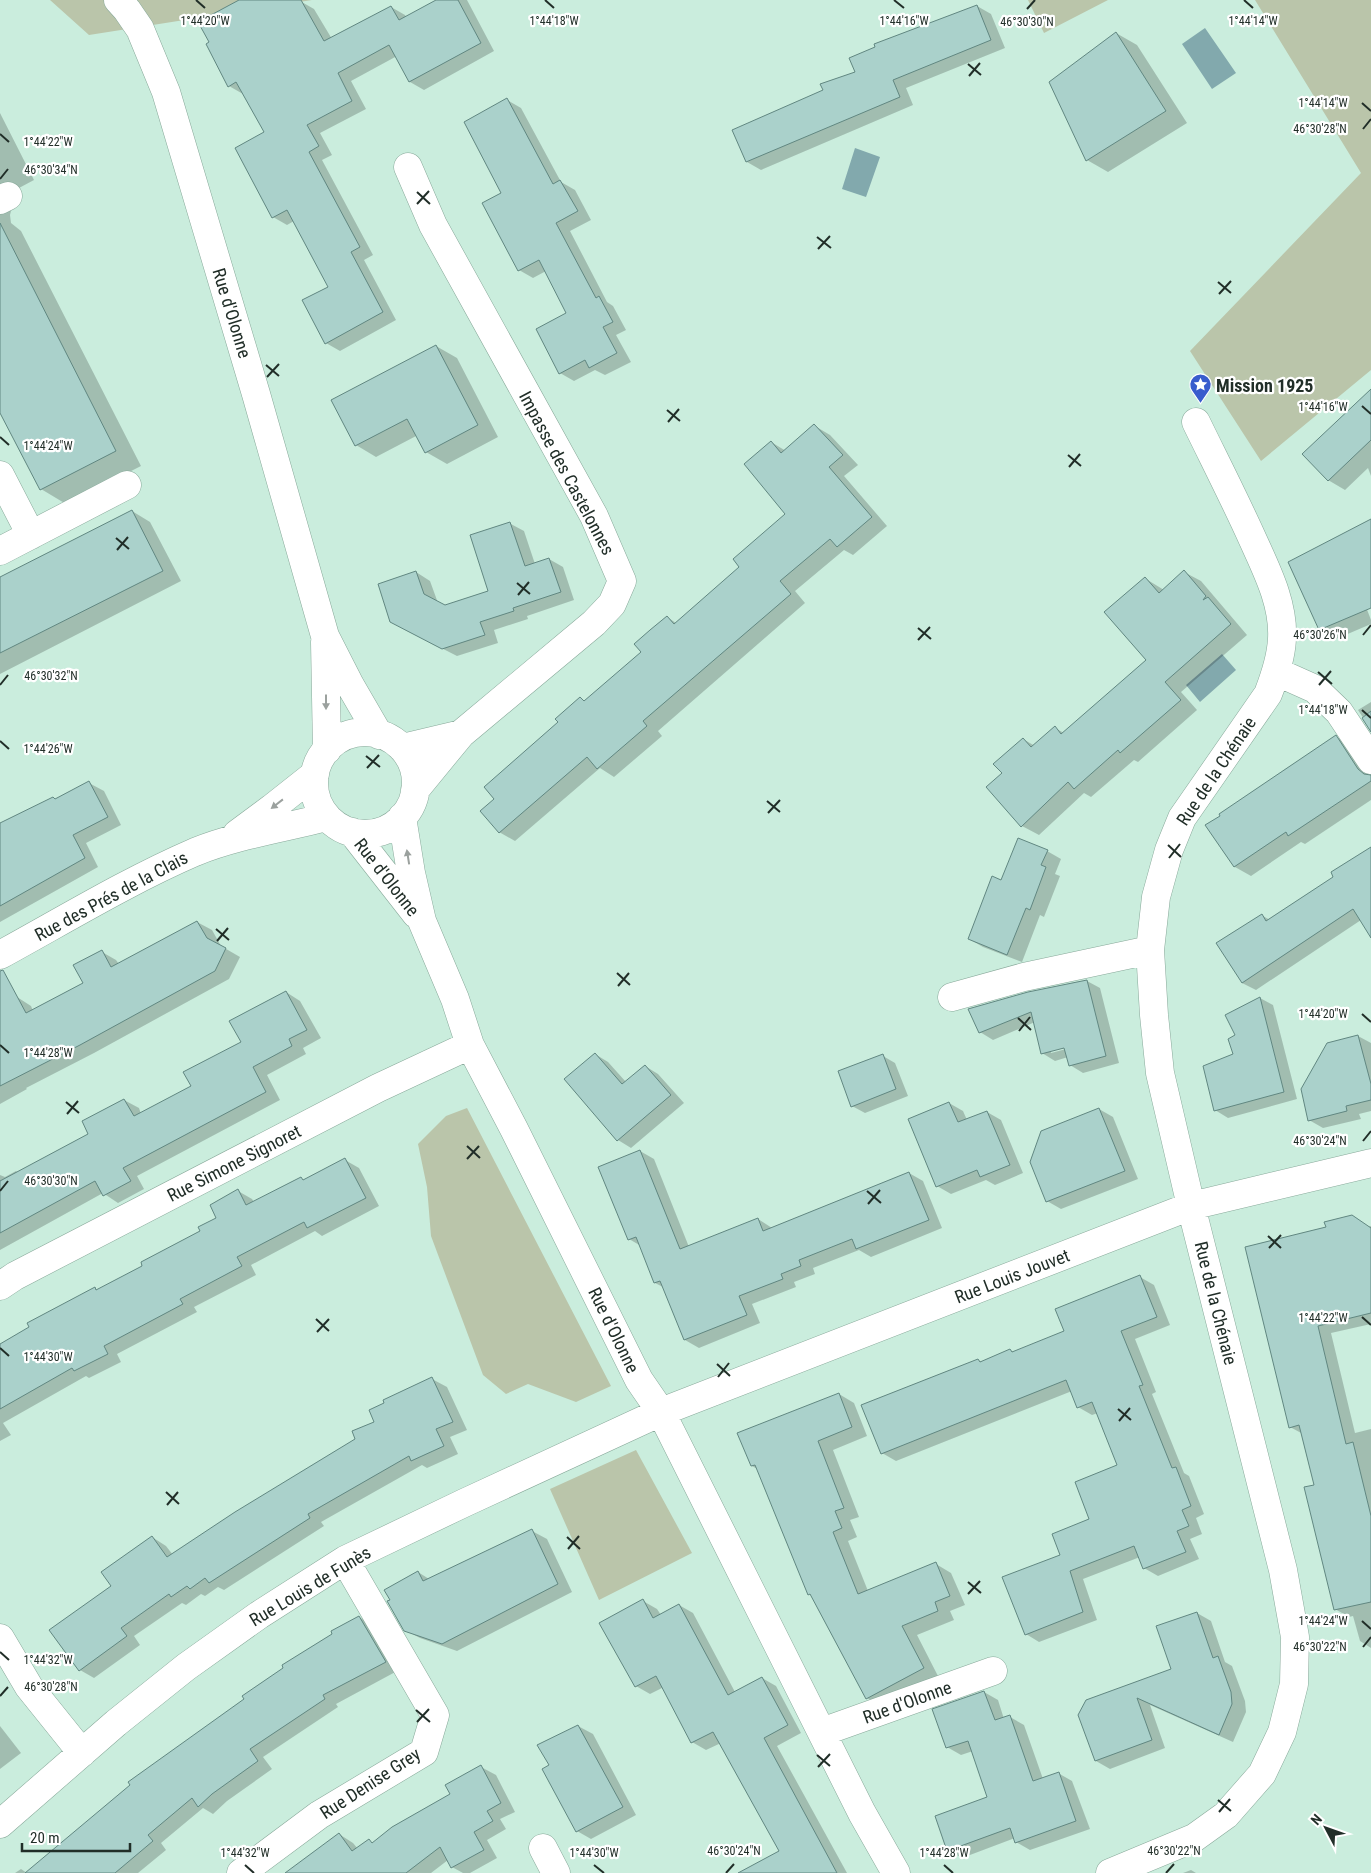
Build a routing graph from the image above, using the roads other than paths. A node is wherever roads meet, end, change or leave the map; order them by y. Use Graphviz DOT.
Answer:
graph roads {
  1 [pos="118,0"];
  2 [pos="408,167"];
  3 [pos="1196,422"];
  4 [pos="0,475"];
  5 [pos="127,485"];
  6 [pos="31,535"];
  7 [pos="0,552"];
  8 [pos="325,636"];
  9 [pos="1277,672"];
  10 [pos="461,734"];
  11 [pos="391,742"];
  12 [pos="1371,760"];
  13 [pos="321,762"];
  14 [pos="415,790"];
  15 [pos="327,817"];
  16 [pos="402,818"];
  17 [pos="352,832"];
  18 [pos="225,842"];
  19 [pos="422,921"];
  20 [pos="1150,950"];
  21 [pos="0,955"];
  22 [pos="952,997"];
  23 [pos="470,1045"];
  24 [pos="1371,1163"];
  25 [pos="1191,1206"];
  26 [pos="0,1286"];
  27 [pos="661,1412"];
  28 [pos="345,1560"];
  29 [pos="0,1638"];
  30 [pos="993,1671"];
  31 [pos="822,1732"];
  32 [pos="82,1753"];
  33 [pos="0,1824"];
  34 [pos="543,1848"];
  35 [pos="241,1873"];
  36 [pos="556,1873"];
  37 [pos="896,1873"];
  38 [pos="1110,1873"];
  1 -- 8 [label="street, Rue d'Olonne"];
  2 -- 10 [label="street, Impasse des Castelonnes"];
  3 -- 9 [label="street, Rue de la Chénaie"];
  4 -- 6 [label="street"];
  5 -- 6 [label="street"];
  6 -- 7 [label="street"];
  8 -- 11 [label="street, Rue d'Olonne"];
  8 -- 13 [label="street, Rue d'Olonne, one-way"];
  9 -- 12 [label="street"];
  9 -- 20 [label="street, Rue de la Chénaie"];
  10 -- 11 [label="street, Impasse des Castelonnes"];
  10 -- 14 [label="street, Impasse des Castelonnes"];
  11 -- 13 [label="street"];
  11 -- 14 [label="street, Rue d'Olonne"];
  13 -- 15 [label="street, Rue d'Olonne"];
  13 -- 18 [label="street, Rue des Prés de la Clais, one-way"];
  14 -- 16 [label="street, Rue d'Olonne"];
  15 -- 17 [label="street, Rue d'Olonne"];
  15 -- 18 [label="street, Rue des Prés de la Clais"];
  16 -- 17 [label="street, Rue d'Olonne"];
  19 -- 16 [label="street, Rue d'Olonne, one-way"];
  17 -- 19 [label="street, Rue d'Olonne"];
  18 -- 21 [label="street, Rue des Prés de la Clais"];
  19 -- 23 [label="street, Rue d'Olonne"];
  20 -- 22 [label="street"];
  20 -- 25 [label="street, Rue de la Chénaie"];
  23 -- 26 [label="street, Rue Simone Signoret"];
  23 -- 27 [label="street, Rue d'Olonne"];
  24 -- 25 [label="street, Rue Louis Jouvet"];
  25 -- 27 [label="street, Rue Louis Jouvet"];
  25 -- 38 [label="street, Rue de la Chénaie"];
  27 -- 28 [label="street, Rue Louis de Funès"];
  27 -- 31 [label="street, Rue d'Olonne"];
  28 -- 32 [label="street, Rue Louis de Funès"];
  28 -- 35 [label="street, Rue Denise Grey"];
  29 -- 32 [label="street"];
  30 -- 31 [label="street, Rue d'Olonne"];
  31 -- 37 [label="street, Rue d'Olonne"];
  32 -- 33 [label="street, Rue Louis de Funès"];
  34 -- 36 [label="street"];
}
